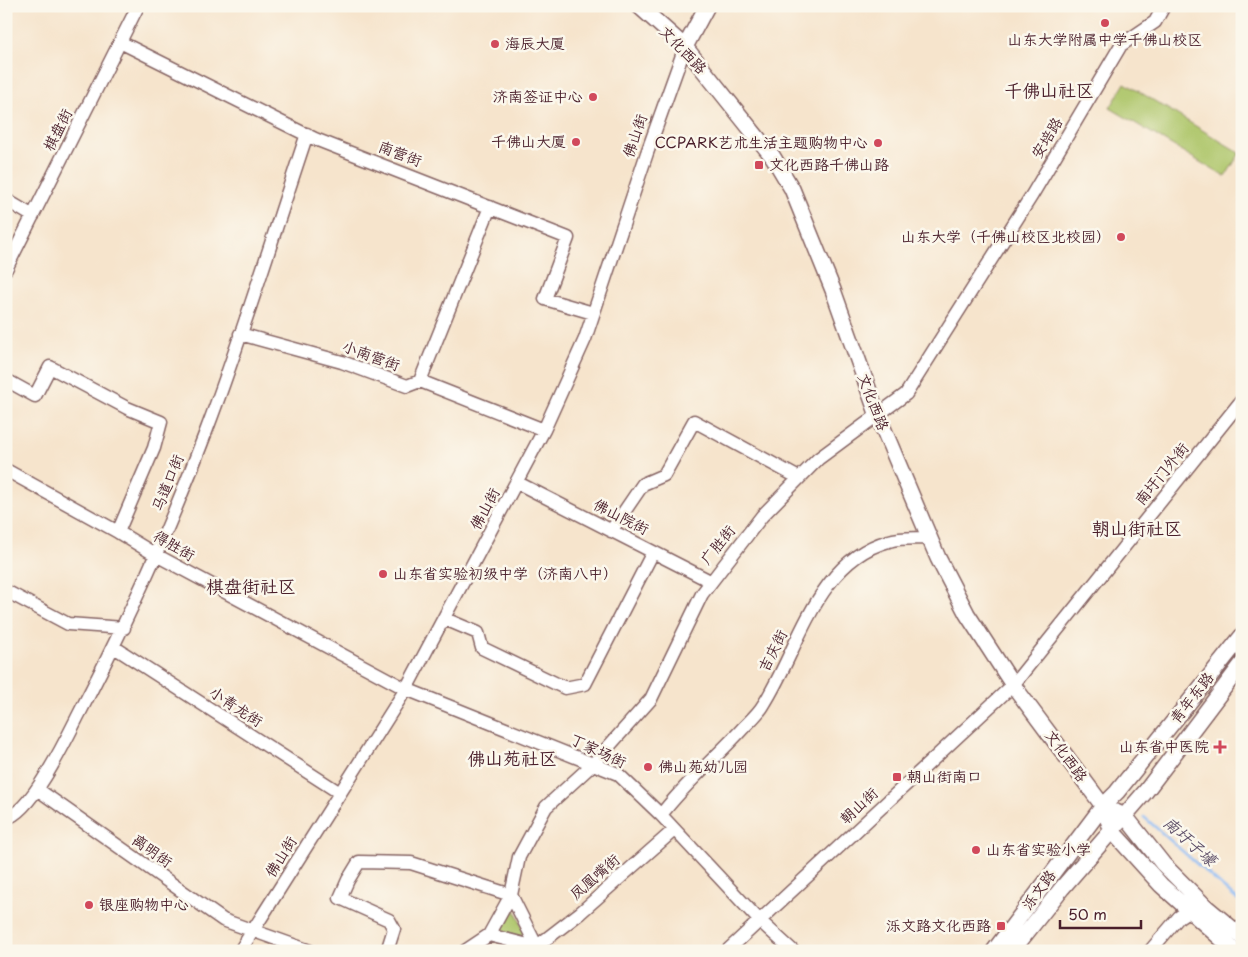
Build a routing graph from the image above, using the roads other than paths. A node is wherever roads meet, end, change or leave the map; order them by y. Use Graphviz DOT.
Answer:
graph roads {
  1 [pos="138,6"];
  2 [pos="639,6"];
  3 [pos="707,6"];
  4 [pos="1164,6"];
  5 [pos="120,42"];
  6 [pos="685,47"];
  7 [pos="306,134"];
  8 [pos="1032,195"];
  9 [pos="6,200"];
  10 [pos="490,207"];
  11 [pos="33,216"];
  12 [pos="6,269"];
  13 [pos="593,313"];
  14 [pos="240,334"];
  15 [pos="6,380"];
  16 [pos="420,381"];
  17 [pos="1242,400"];
  18 [pos="878,416"];
  19 [pos="544,430"];
  20 [pos="6,470"];
  21 [pos="799,478"];
  22 [pos="518,483"];
  23 [pos="612,531"];
  24 [pos="118,532"];
  25 [pos="930,538"];
  26 [pos="653,552"];
  27 [pos="156,556"];
  28 [pos="710,581"];
  29 [pos="6,591"];
  30 [pos="445,619"];
  31 [pos="124,628"];
  32 [pos="1242,636"];
  33 [pos="114,647"];
  34 [pos="1242,664"];
  35 [pos="1013,685"];
  36 [pos="406,690"];
  37 [pos="593,764"];
  38 [pos="37,789"];
  39 [pos="340,793"];
  40 [pos="1141,797"];
  41 [pos="1103,806"];
  42 [pos="661,815"];
  43 [pos="1125,816"];
  44 [pos="7,818"];
  45 [pos="674,830"];
  46 [pos="1112,831"];
  47 [pos="511,895"];
  48 [pos="1188,911"];
  49 [pos="760,920"];
  50 [pos="253,932"];
  51 [pos="489,935"];
  52 [pos="1242,937"];
  53 [pos="538,949"];
  54 [pos="240,951"];
  55 [pos="310,951"];
  56 [pos="387,951"];
  57 [pos="465,951"];
  58 [pos="727,951"];
  59 [pos="792,951"];
  60 [pos="994,951"];
  61 [pos="1012,951"];
  62 [pos="1150,951"];
  63 [pos="1235,951"];
  1 -- 5 [label="street, 棋盘街"];
  2 -- 6 [label="main road, 文化西路"];
  3 -- 6 [label="main road"];
  4 -- 8 [label="street, 安培路"];
  5 -- 7 [label="street, 南营街"];
  5 -- 11 [label="street, 棋盘街"];
  6 -- 13 [label="street, 佛山街"];
  6 -- 18 [label="main road, 文化西路"];
  7 -- 10 [label="street, 南营街"];
  7 -- 14 [label="street, 马道口街"];
  8 -- 18 [label="street, 广胜街"];
  9 -- 11 [label="street"];
  10 -- 13 [label="street, 南营街"];
  10 -- 16 [label="street"];
  11 -- 12 [label="street, 棋盘街"];
  13 -- 19 [label="street, 佛山街"];
  14 -- 16 [label="street, 小南营街"];
  14 -- 27 [label="street, 马道口街"];
  15 -- 24 [label="street, 马道口街"];
  16 -- 19 [label="street, 小南营街"];
  17 -- 35 [label="street, 南圩门外街"];
  18 -- 21 [label="street, 广胜街"];
  18 -- 25 [label="main road, 文化西路"];
  19 -- 22 [label="street, 佛山街"];
  20 -- 24 [label="street, 得胜街"];
  21 -- 23 [label="street"];
  21 -- 28 [label="street, 广胜街"];
  22 -- 23 [label="street, 佛山院街"];
  22 -- 30 [label="street, 佛山街"];
  23 -- 26 [label="street, 佛山院街"];
  24 -- 27 [label="street, 得胜街"];
  25 -- 35 [label="main road, 文化西路"];
  25 -- 42 [label="street, 吉庆街"];
  26 -- 28 [label="street, 佛山院街"];
  26 -- 30 [label="street"];
  27 -- 31 [label="street, 马道口街"];
  27 -- 36 [label="street, 得胜街"];
  28 -- 37 [label="street, 广胜街"];
  29 -- 31 [label="street"];
  30 -- 36 [label="street, 佛山街"];
  31 -- 33 [label="street, 马道口街"];
  32 -- 41 [label="main road, 青年东路"];
  33 -- 38 [label="street, 马道口街"];
  33 -- 39 [label="street, 小青龙街"];
  34 -- 40 [label="main road, 青年东路"];
  35 -- 41 [label="main road, 文化西路"];
  35 -- 49 [label="street, 朝山街"];
  36 -- 37 [label="street, 丁家场街"];
  36 -- 39 [label="street, 佛山街"];
  37 -- 42 [label="street, 丁家场街"];
  37 -- 47 [label="street, 广胜街"];
  38 -- 44 [label="street, 马道口街"];
  38 -- 50 [label="street, 离明街"];
  39 -- 50 [label="street, 佛山街"];
  40 -- 43 [label="main road, 泺文路"];
  41 -- 43 [label="main road, 文化西路"];
  41 -- 46 [label="main road, 文化西路"];
  41 -- 60 [label="main road, 泺文路"];
  42 -- 45 [label="street, 丁家场街"];
  43 -- 46 [label="main road, 泺文路"];
  43 -- 52 [label="main road, 文化西路"];
  45 -- 49 [label="street, 丁家场街"];
  45 -- 53 [label="street, 凤凰嘴街"];
  46 -- 48 [label="main road, 文化西路"];
  46 -- 61 [label="main road, 泺文路"];
  47 -- 51 [label="street, 广胜街"];
  47 -- 53 [label="street"];
  47 -- 56 [label="street"];
  48 -- 62 [label="street"];
  48 -- 63 [label="main road, 文化西路"];
  49 -- 58 [label="street, 朝山街"];
  49 -- 59 [label="street, 丁家场街"];
  50 -- 54 [label="street, 佛山街"];
  50 -- 55 [label="street, 离明街"];
  51 -- 53 [label="street"];
  51 -- 57 [label="street"];
}
